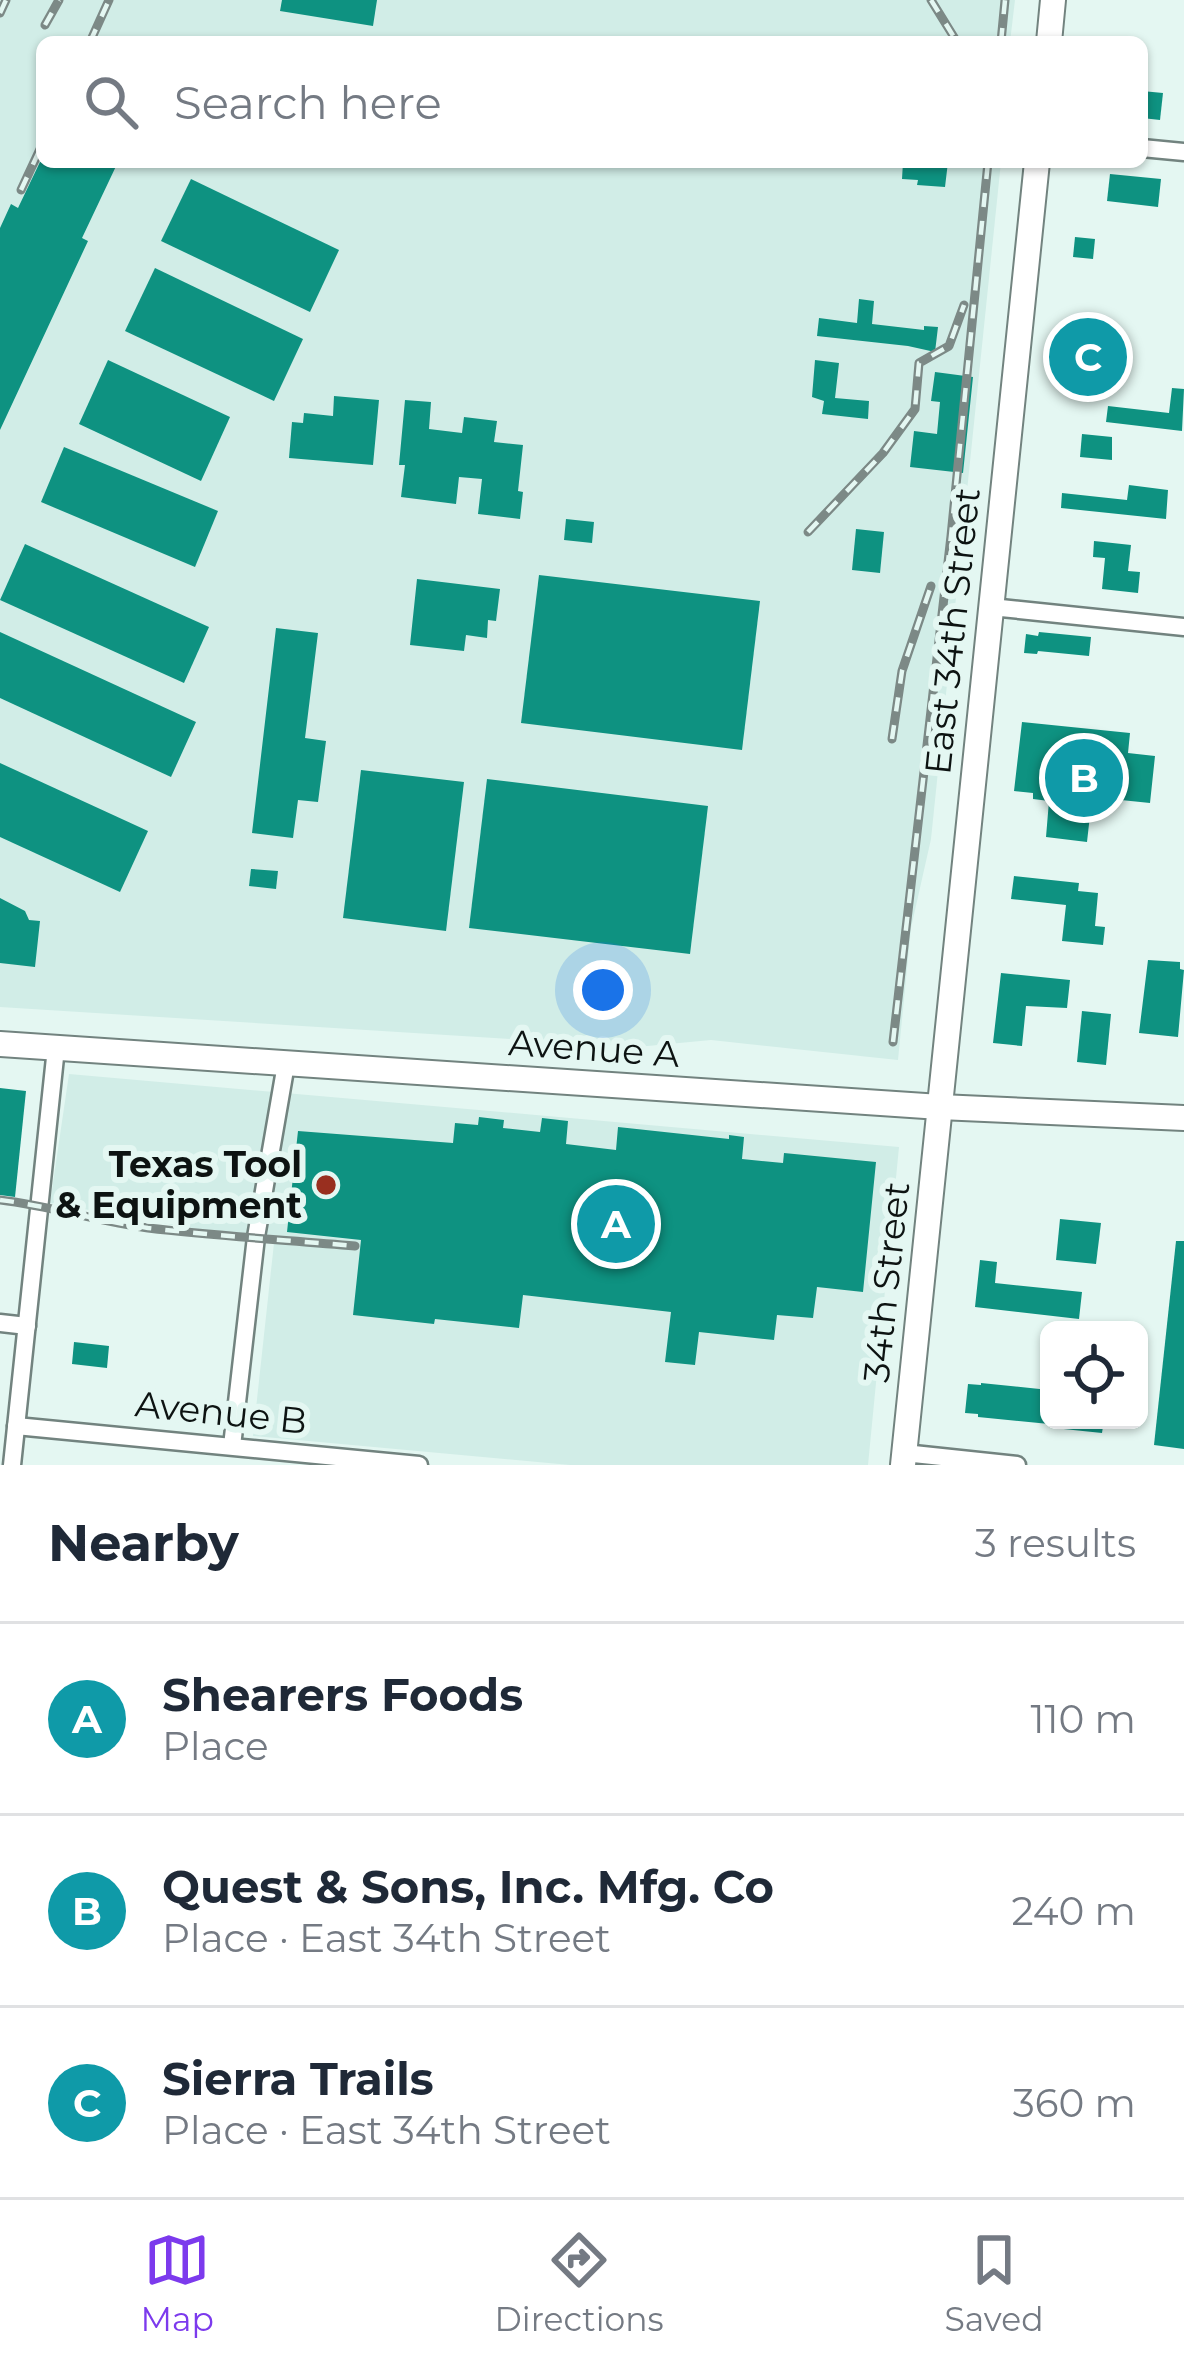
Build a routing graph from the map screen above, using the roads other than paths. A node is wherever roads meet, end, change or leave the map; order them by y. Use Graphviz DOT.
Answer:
graph roads {
  1 [pos="1054,0"];
  2 [pos="1050,36"];
  3 [pos="1148,149"];
  4 [pos="1184,152"];
  5 [pos="1035,168"];
  6 [pos="991,607"];
  7 [pos="1184,627"];
  8 [pos="0,1044"];
  9 [pos="56,1048"];
  10 [pos="286,1064"];
  11 [pos="940,1107"];
  12 [pos="1184,1118"];
  13 [pos="0,1323"];
  14 [pos="27,1326"];
  15 [pos="16,1426"];
  16 [pos="232,1446"];
  17 [pos="904,1459"];
  18 [pos="12,1465"];
  19 [pos="419,1465"];
  20 [pos="1018,1465"];
  1 -- 2 [label="main road"];
  3 -- 4 [label="street"];
  5 -- 6 [label="main road, East 34th Street"];
  6 -- 7 [label="street"];
  6 -- 11 [label="main road, East 34th Street"];
  8 -- 9 [label="main road, Avenue A"];
  9 -- 10 [label="main road, Avenue A"];
  9 -- 14 [label="street"];
  10 -- 11 [label="main road, Avenue A"];
  10 -- 16 [label="street"];
  11 -- 12 [label="main road, Avenue A"];
  11 -- 17 [label="main road, 34th Street"];
  13 -- 14 [label="street"];
  14 -- 15 [label="street"];
  15 -- 16 [label="street, Avenue B"];
  15 -- 18 [label="street"];
  16 -- 19 [label="street, Avenue B"];
  17 -- 20 [label="street"];
}
